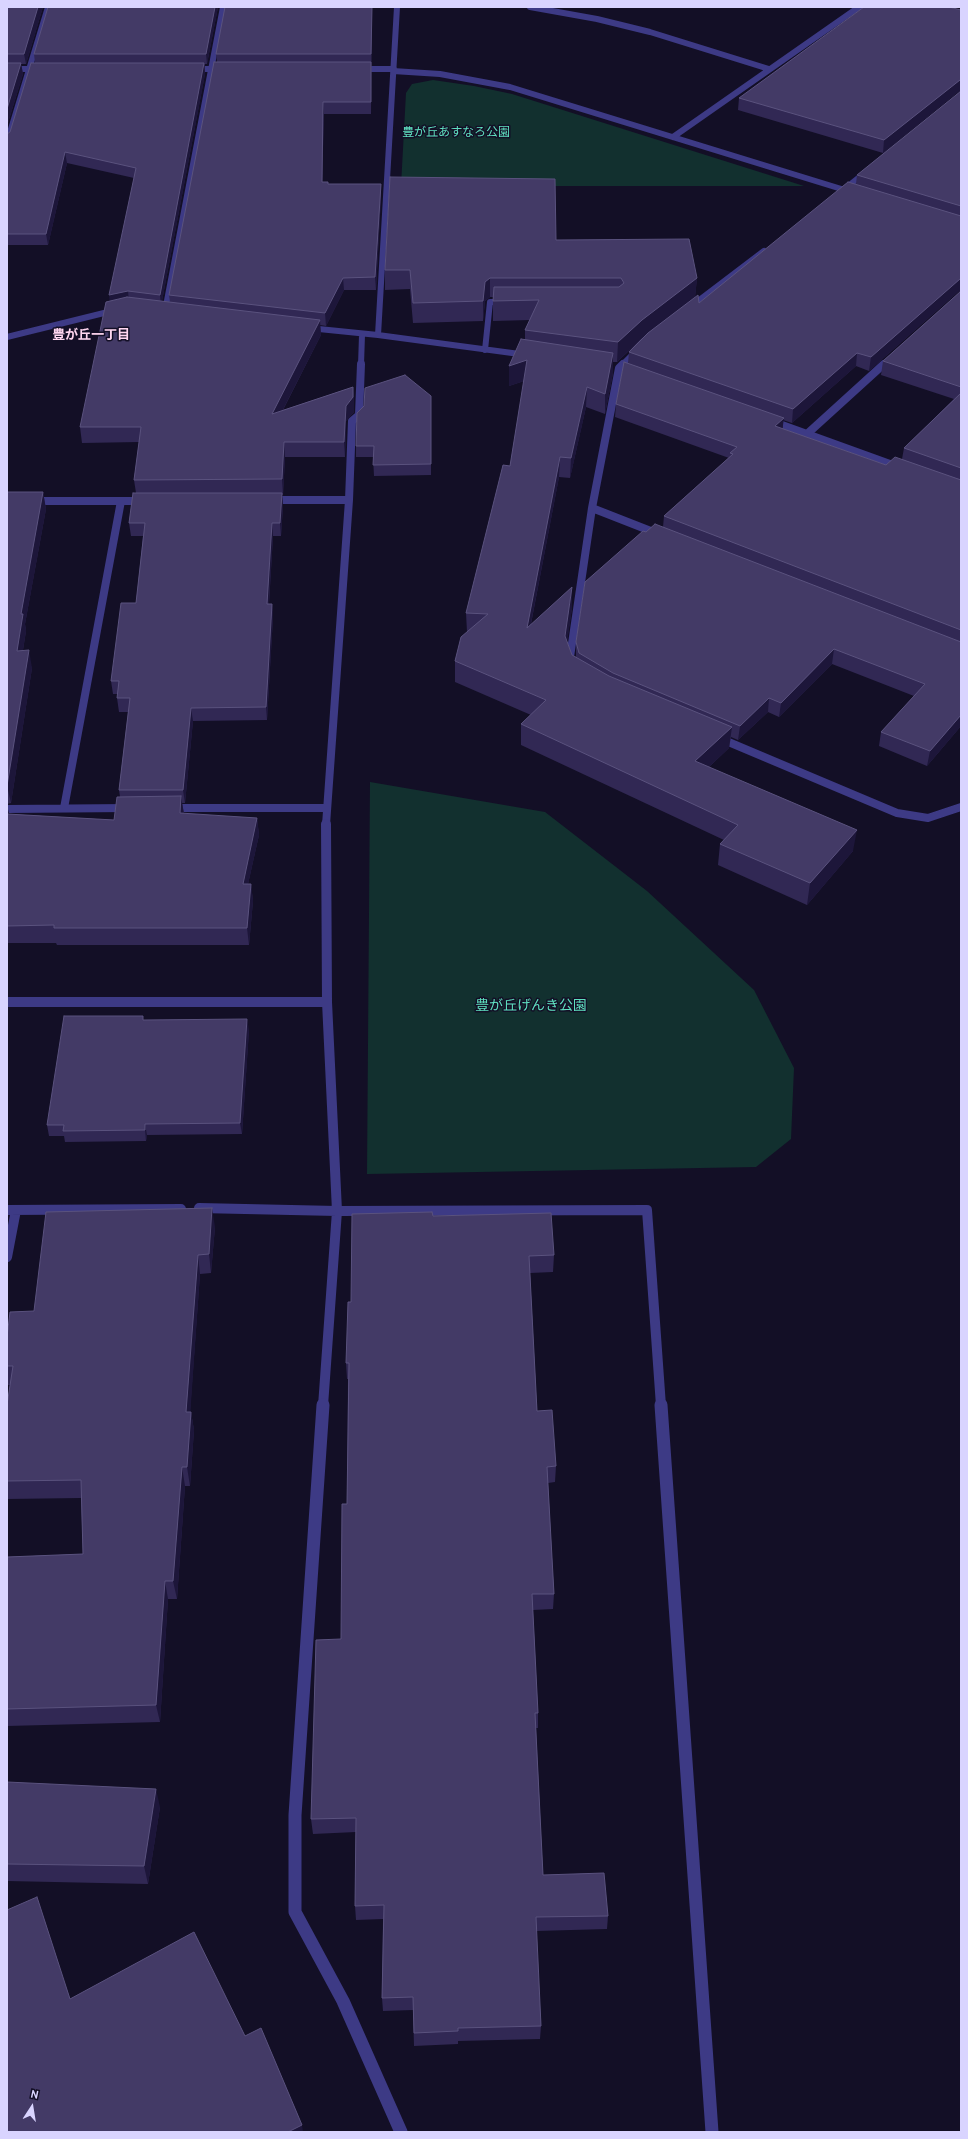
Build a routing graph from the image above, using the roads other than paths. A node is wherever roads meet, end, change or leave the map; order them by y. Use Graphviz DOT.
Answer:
graph roads {
  1 [pos="48,7"];
  2 [pos="223,7"];
  3 [pos="397,7"];
  4 [pos="530,7"];
  5 [pos="859,7"];
  6 [pos="769,68"];
  7 [pos="7,69"];
  8 [pos="28,69"];
  9 [pos="52,69"];
  10 [pos="187,69"];
  11 [pos="211,69"];
  12 [pos="235,69"];
  13 [pos="354,69"];
  14 [pos="394,70"];
  15 [pos="673,137"];
  16 [pos="7,142"];
  17 [pos="875,165"];
  18 [pos="844,190"];
  19 [pos="838,194"];
  20 [pos="859,194"];
  21 [pos="769,247"];
  22 [pos="514,302"];
  23 [pos="122,309"];
  24 [pos="173,312"];
  25 [pos="682,314"];
  26 [pos="299,327"];
  27 [pos="362,335"];
  28 [pos="378,335"];
  29 [pos="7,337"];
  30 [pos="644,343"];
  31 [pos="485,350"];
  32 [pos="896,354"];
  33 [pos="532,356"];
  34 [pos="762,418"];
  35 [pos="807,434"];
  36 [pos="910,471"];
  37 [pos="262,500"];
  38 [pos="349,500"];
  39 [pos="7,501"];
  40 [pos="121,501"];
  41 [pos="152,501"];
  42 [pos="592,508"];
  43 [pos="666,536"];
  44 [pos="574,671"];
  45 [pos="713,735"];
  46 [pos="961,807"];
  47 [pos="64,808"];
  48 [pos="136,808"];
  49 [pos="159,808"];
  50 [pos="326,808"];
  51 [pos="7,809"];
  52 [pos="7,1002"];
  53 [pos="327,1002"];
  54 [pos="11,1210"];
  55 [pos="337,1211"];
  56 [pos="7,1257"];
  57 [pos="402,2132"];
  58 [pos="712,2132"];
  1 -- 8 [label="street"];
  2 -- 11 [label="street"];
  3 -- 14 [label="street"];
  4 -- 6 [label="street"];
  5 -- 6 [label="street"];
  6 -- 15 [label="street"];
  7 -- 8 [label="street"];
  8 -- 9 [label="street"];
  8 -- 16 [label="street"];
  10 -- 11 [label="street"];
  11 -- 12 [label="street"];
  11 -- 24 [label="street"];
  13 -- 14 [label="street"];
  14 -- 15 [label="street"];
  14 -- 28 [label="street"];
  15 -- 18 [label="street"];
  17 -- 18 [label="street"];
  18 -- 19 [label="street"];
  18 -- 20 [label="street"];
  21 -- 25 [label="street"];
  22 -- 31 [label="street"];
  23 -- 29 [label="street"];
  26 -- 27 [label="street"];
  27 -- 28 [label="street"];
  27 -- 38 [label="street"];
  28 -- 31 [label="street"];
  30 -- 42 [label="street"];
  31 -- 33 [label="street"];
  32 -- 35 [label="street"];
  34 -- 35 [label="street"];
  35 -- 36 [label="street"];
  37 -- 38 [label="street"];
  38 -- 50 [label="street"];
  39 -- 40 [label="street"];
  40 -- 41 [label="street"];
  40 -- 47 [label="street"];
  42 -- 43 [label="street"];
  42 -- 44 [label="street"];
  45 -- 46 [label="street"];
  47 -- 48 [label="street"];
  47 -- 51 [label="street"];
  49 -- 50 [label="street"];
  50 -- 53 [label="street"];
  52 -- 53 [label="street"];
  53 -- 55 [label="street"];
  54 -- 55 [label="street"];
  54 -- 56 [label="street"];
  55 -- 57 [label="street"];
  55 -- 58 [label="street"];
}
